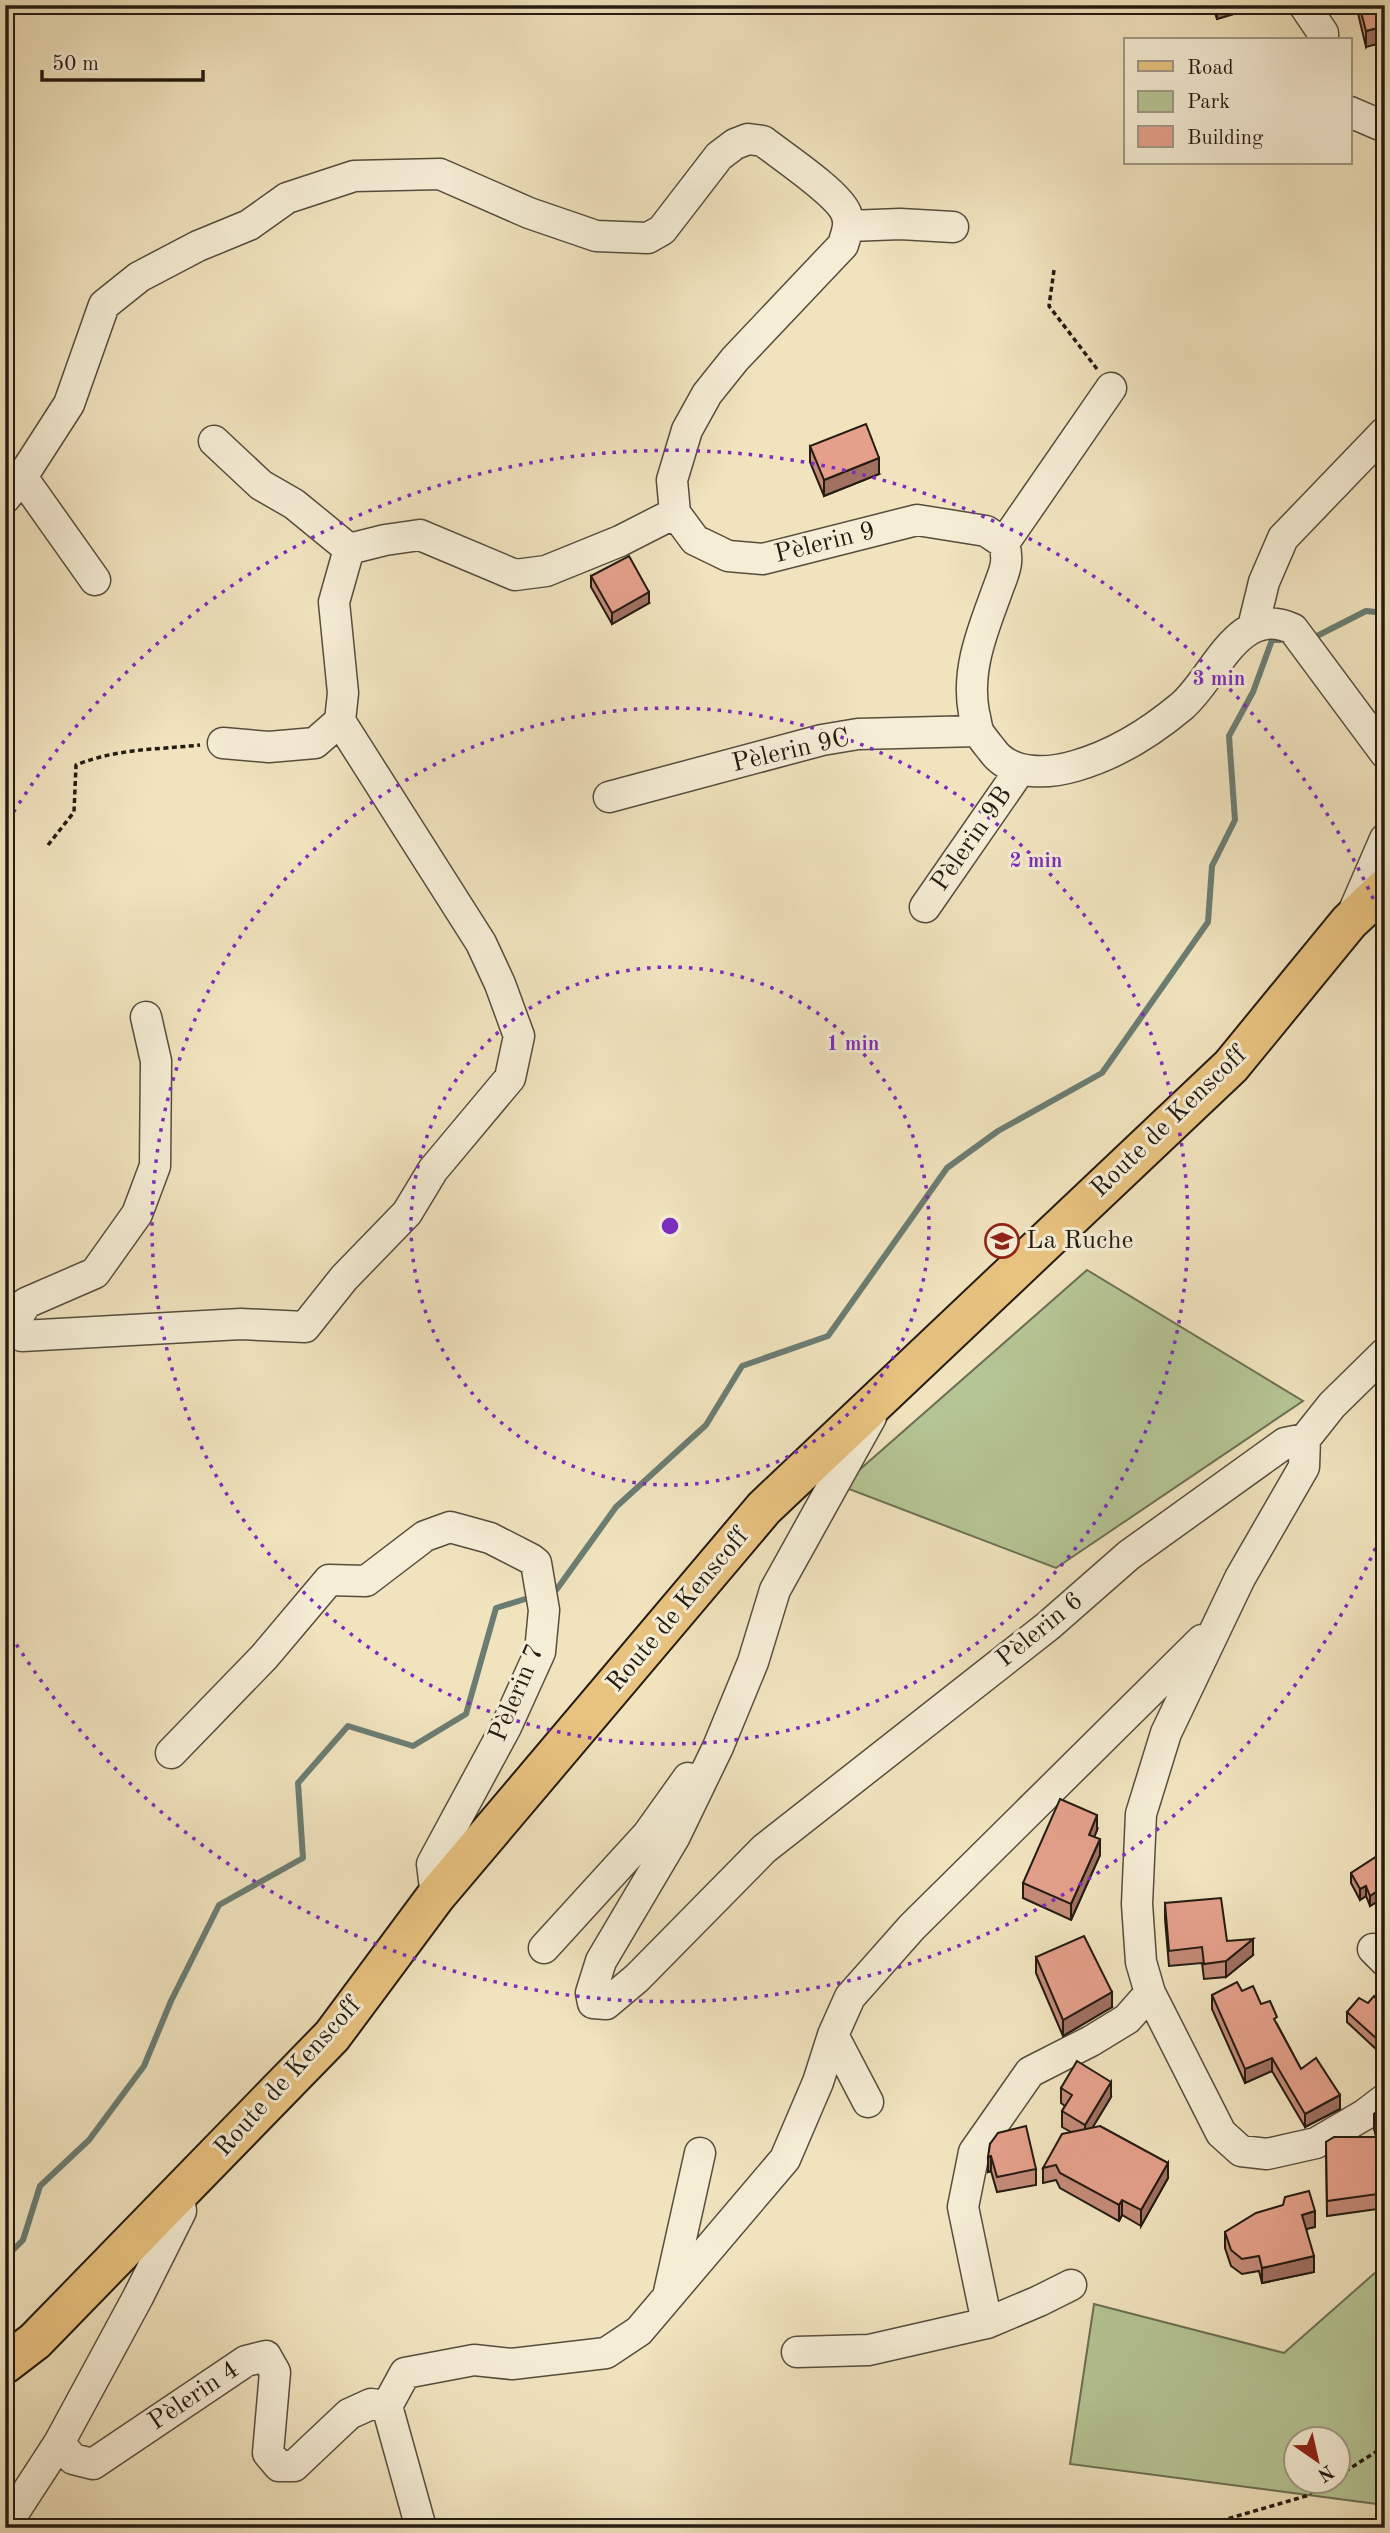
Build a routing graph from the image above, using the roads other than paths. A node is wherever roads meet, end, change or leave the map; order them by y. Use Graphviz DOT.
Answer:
graph roads {
  1 [pos="1304,5"];
  2 [pos="1323,38"];
  3 [pos="1352,113"];
  4 [pos="1385,127"];
  5 [pos="849,226"];
  6 [pos="953,227"];
  7 [pos="1111,388"];
  8 [pos="1385,432"];
  9 [pos="214,441"];
  10 [pos="14,488"];
  11 [pos="675,513"];
  12 [pos="1004,543"];
  13 [pos="349,549"];
  14 [pos="95,580"];
  15 [pos="1253,627"];
  16 [pos="340,721"];
  17 [pos="978,731"];
  18 [pos="223,743"];
  19 [pos="1385,753"];
  20 [pos="1020,770"];
  21 [pos="608,797"];
  22 [pos="1385,839"];
  23 [pos="1385,888"];
  24 [pos="925,907"];
  25 [pos="1349,922"];
  26 [pos="146,1017"];
  27 [pos="1385,1332"];
  28 [pos="1384,1353"];
  29 [pos="883,1395"];
  30 [pos="1305,1439"];
  31 [pos="1219,1623"];
  32 [pos="718,1747"];
  33 [pos="171,1753"];
  34 [pos="436,1896"];
  35 [pos="544,1948"];
  36 [pos="1150,1993"];
  37 [pos="833,2035"];
  38 [pos="1385,2099"];
  39 [pos="867,2102"];
  40 [pos="700,2153"];
  41 [pos="179,2195"];
  42 [pos="1071,2285"];
  43 [pos="668,2296"];
  44 [pos="988,2323"];
  45 [pos="797,2352"];
  46 [pos="5,2364"];
  47 [pos="387,2406"];
  48 [pos="59,2443"];
  49 [pos="5,2526"];
  50 [pos="421,2528"];
  1 -- 2 [label="street"];
  3 -- 4 [label="street"];
  5 -- 6 [label="street"];
  5 -- 10 [label="street"];
  5 -- 11 [label="street"];
  7 -- 12 [label="street"];
  8 -- 15 [label="street"];
  9 -- 13 [label="street"];
  10 -- 14 [label="street"];
  11 -- 12 [label="street, Pèlerin 9"];
  11 -- 13 [label="street"];
  12 -- 17 [label="street"];
  13 -- 16 [label="street"];
  15 -- 19 [label="street"];
  15 -- 20 [label="street"];
  16 -- 18 [label="street"];
  16 -- 26 [label="street"];
  17 -- 20 [label="street"];
  17 -- 21 [label="street, Pèlerin 9C"];
  20 -- 24 [label="street, Pèlerin 9B"];
  22 -- 25 [label="street"];
  23 -- 25 [label="main road, Route de Kenscoff"];
  25 -- 29 [label="main road, Route de Kenscoff"];
  27 -- 28 [label="street"];
  28 -- 30 [label="street"];
  29 -- 32 [label="street, Pèlerin 6"];
  29 -- 34 [label="main road, Route de Kenscoff"];
  30 -- 31 [label="street"];
  30 -- 32 [label="street, Pèlerin 6"];
  31 -- 36 [label="street"];
  31 -- 37 [label="street"];
  32 -- 35 [label="street"];
  33 -- 34 [label="street, Pèlerin 7"];
  34 -- 41 [label="main road, Route de Kenscoff"];
  36 -- 38 [label="street"];
  36 -- 44 [label="street"];
  37 -- 39 [label="street"];
  37 -- 43 [label="street"];
  40 -- 43 [label="street"];
  41 -- 46 [label="main road, Route de Kenscoff"];
  41 -- 48 [label="street"];
  42 -- 44 [label="street"];
  43 -- 47 [label="street"];
  44 -- 45 [label="street"];
  47 -- 48 [label="street, Pèlerin 4"];
  47 -- 50 [label="street"];
  48 -- 49 [label="street"];
}
